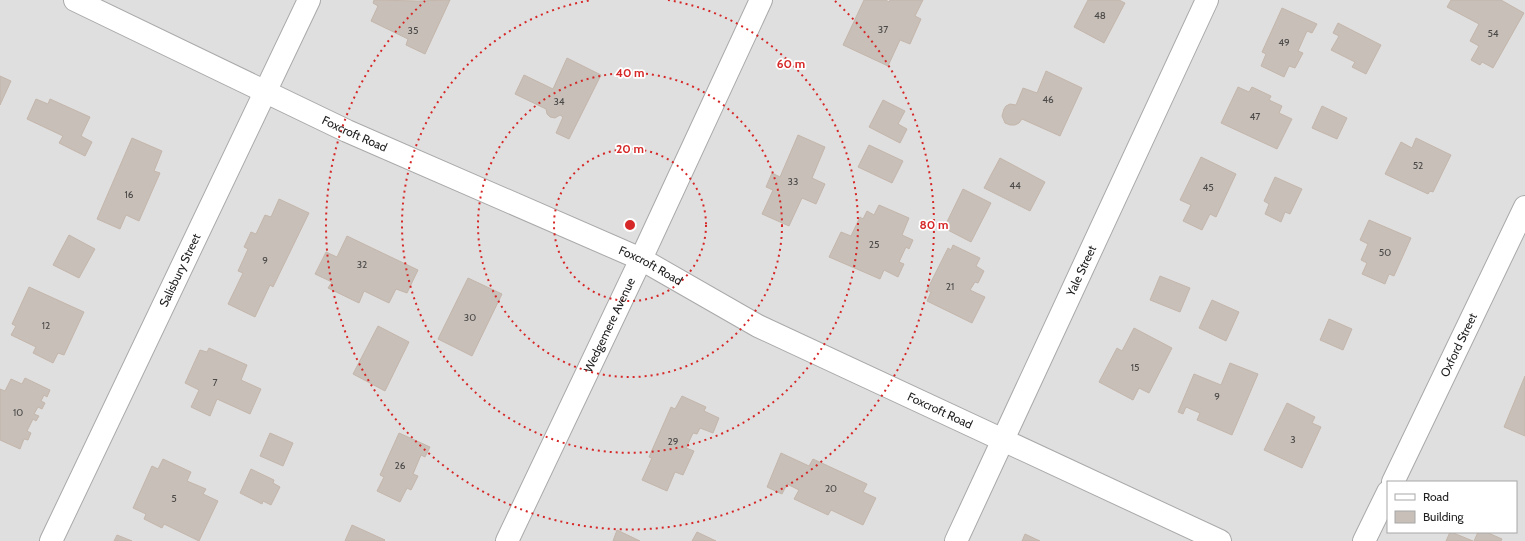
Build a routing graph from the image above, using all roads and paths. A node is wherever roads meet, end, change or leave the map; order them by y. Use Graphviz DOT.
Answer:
graph roads {
  1 [pos="76,0"];
  2 [pos="308,0"];
  3 [pos="761,0"];
  4 [pos="1207,0"];
  5 [pos="265,91"];
  6 [pos="1525,207"];
  7 [pos="641,259"];
  8 [pos="1003,440"];
  9 [pos="1393,481"];
  10 [pos="1387,494"];
  11 [pos="51,541"];
  12 [pos="507,541"];
  13 [pos="956,541"];
  14 [pos="1220,541"];
  15 [pos="1364,541"];
  1 -- 5 [label="street, Foxcroft Road"];
  2 -- 5 [label="street, Salisbury Street"];
  3 -- 7 [label="street, Wedgemere Avenue"];
  4 -- 8 [label="street, Yale Street"];
  5 -- 7 [label="street, Foxcroft Road"];
  5 -- 11 [label="street, Salisbury Street"];
  6 -- 9 [label="street, Oxford Street"];
  7 -- 8 [label="street, Foxcroft Road"];
  7 -- 12 [label="street, Wedgemere Avenue"];
  8 -- 13 [label="street, Yale Street"];
  8 -- 14 [label="street, Foxcroft Road"];
  10 -- 15 [label="street"];
}
